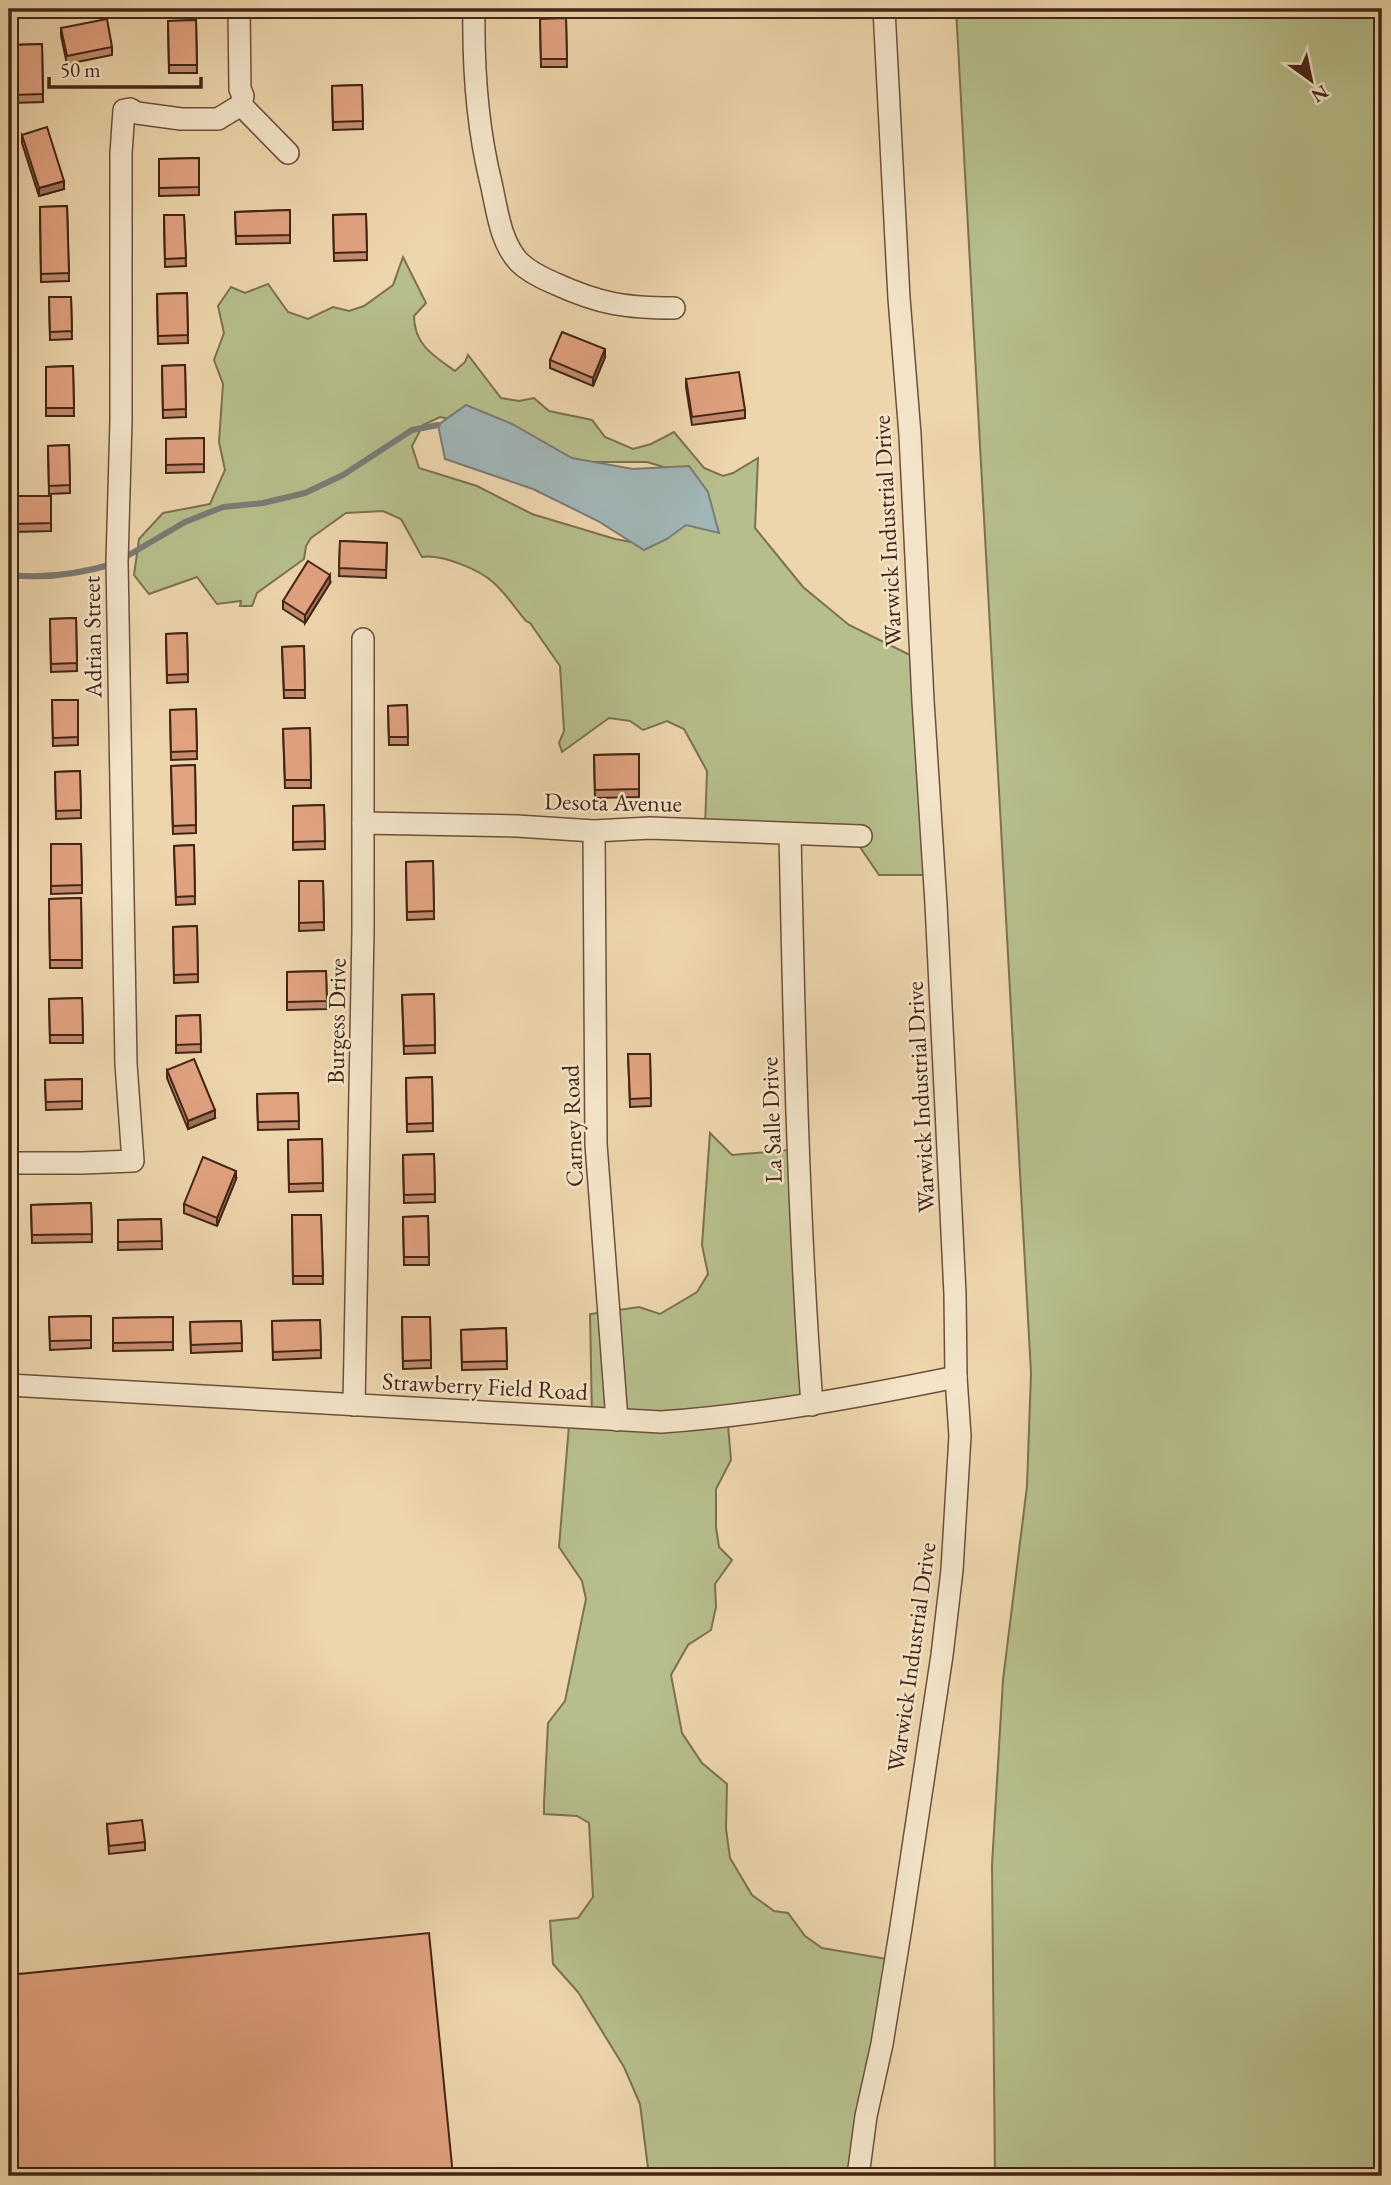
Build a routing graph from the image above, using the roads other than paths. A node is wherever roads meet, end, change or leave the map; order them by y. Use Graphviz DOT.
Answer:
graph roads {
  1 [pos="239,9"];
  2 [pos="474,9"];
  3 [pos="884,9"];
  4 [pos="241,105"];
  5 [pos="288,153"];
  6 [pos="674,308"];
  7 [pos="363,639"];
  8 [pos="363,823"];
  9 [pos="594,831"];
  10 [pos="790,834"];
  11 [pos="861,836"];
  12 [pos="9,1163"];
  13 [pos="956,1377"];
  14 [pos="9,1385"];
  15 [pos="354,1405"];
  16 [pos="812,1405"];
  17 [pos="617,1420"];
  18 [pos="858,2176"];
  1 -- 4 [label="street"];
  2 -- 6 [label="street"];
  3 -- 13 [label="street, Warwick Industrial Drive"];
  4 -- 5 [label="street"];
  4 -- 12 [label="street, Adrian Street"];
  7 -- 8 [label="street, Burgess Drive"];
  8 -- 9 [label="street, Desota Avenue"];
  8 -- 15 [label="street, Burgess Drive"];
  9 -- 10 [label="street, Desota Avenue"];
  9 -- 17 [label="street, Carney Road"];
  10 -- 11 [label="street, Desota Avenue"];
  10 -- 16 [label="street, La Salle Drive"];
  13 -- 16 [label="street, Strawberry Field Road"];
  13 -- 18 [label="street, Warwick Industrial Drive"];
  14 -- 15 [label="street, Strawberry Field Road"];
  15 -- 17 [label="street, Strawberry Field Road"];
  16 -- 17 [label="street, Strawberry Field Road"];
}
